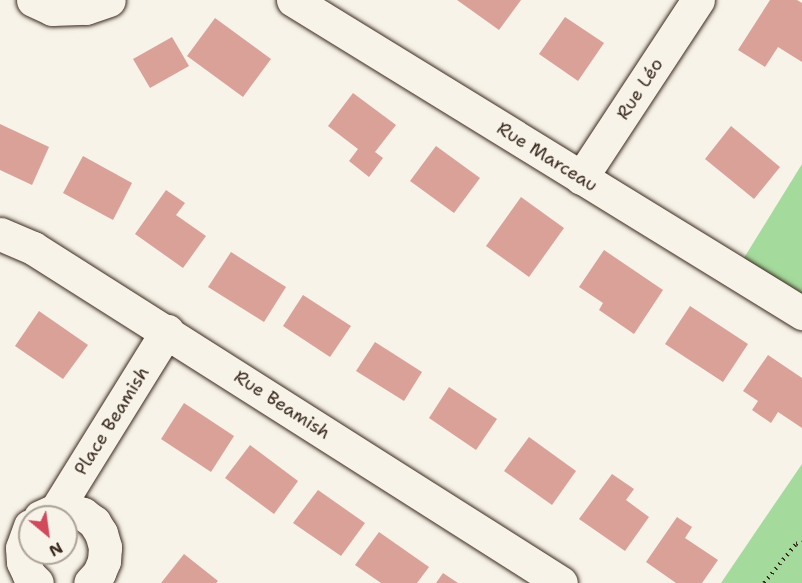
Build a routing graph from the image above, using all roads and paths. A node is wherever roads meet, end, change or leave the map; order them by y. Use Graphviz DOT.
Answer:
graph roads {
  1 [pos="33,0"];
  2 [pos="109,0"];
  3 [pos="293,0"];
  4 [pos="698,0"];
  5 [pos="581,178"];
  6 [pos="0,234"];
  7 [pos="802,313"];
  8 [pos="167,331"];
  9 [pos="51,505"];
  10 [pos="78,514"];
  11 [pos="802,542"];
  12 [pos="24,565"];
  13 [pos="37,583"];
  14 [pos="90,583"];
  15 [pos="561,583"];
  16 [pos="764,583"];
  1 -- 2 [label="street"];
  3 -- 5 [label="street, Rue Marceau"];
  4 -- 5 [label="street, Rue Léo"];
  5 -- 7 [label="street, Rue Marceau"];
  6 -- 8 [label="street, Rue Beamish"];
  8 -- 9 [label="street, Place Beamish"];
  8 -- 15 [label="street, Rue Beamish"];
  10 -- 14 [label="street"];
  11 -- 16 [label="path"];
  12 -- 13 [label="street, Place Beamish"];
}
